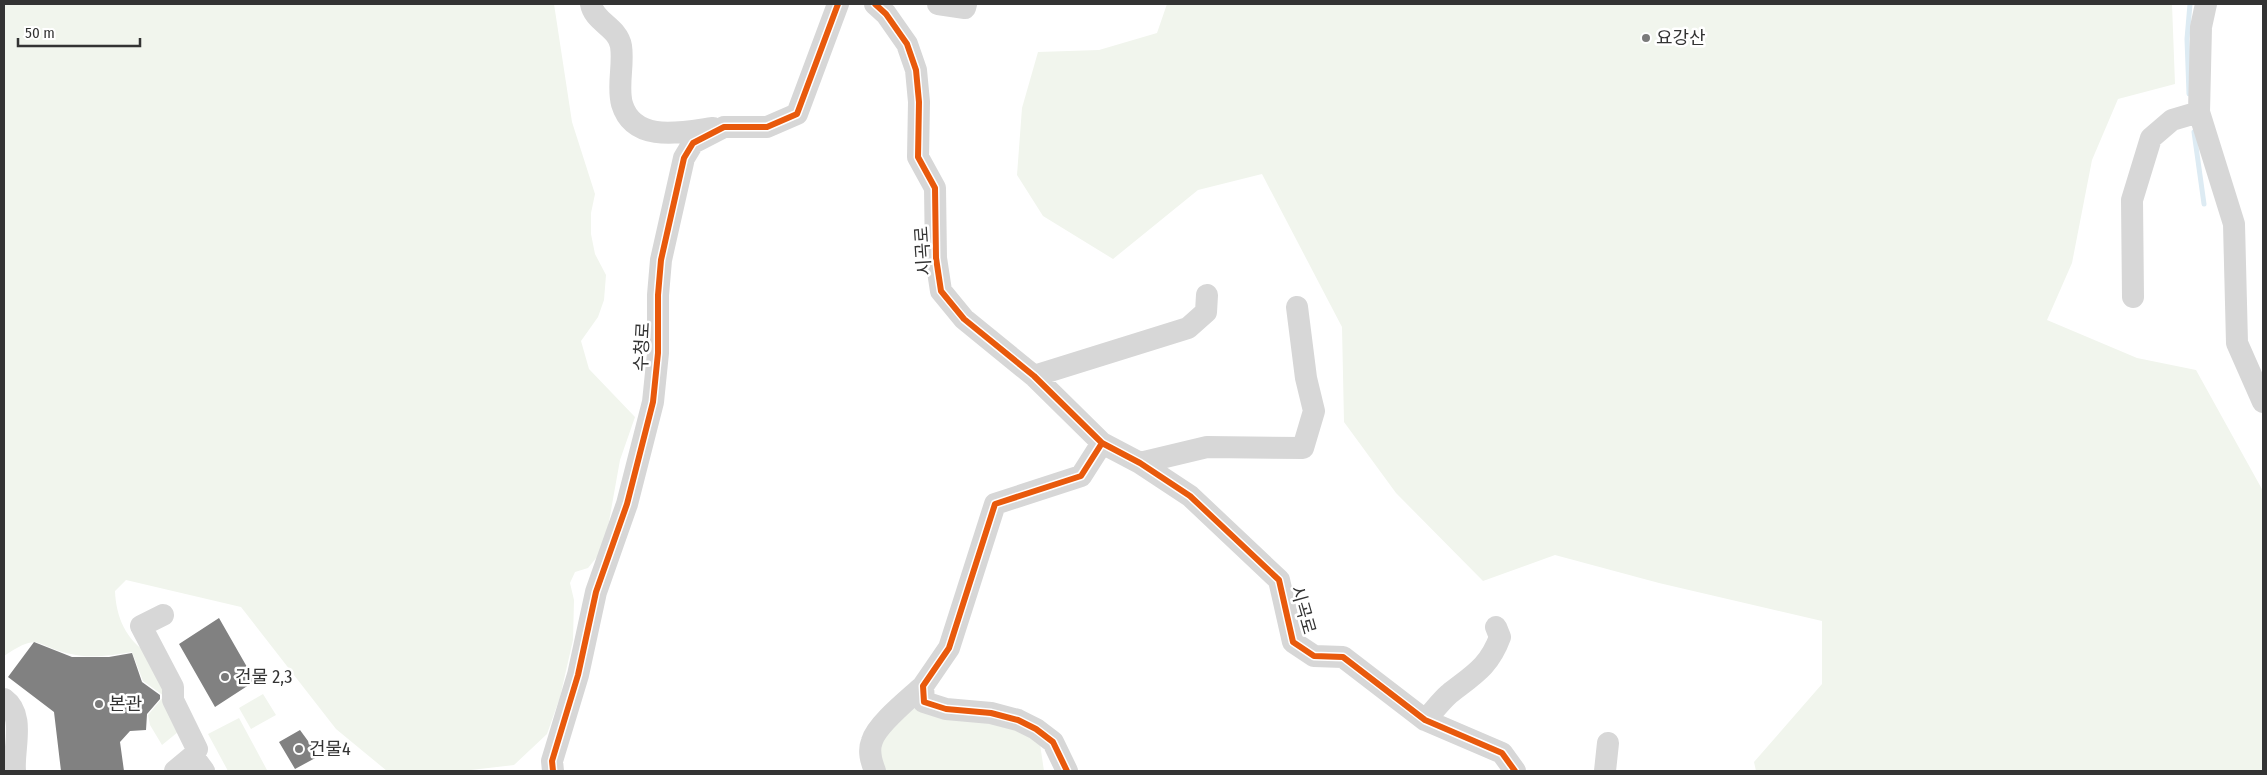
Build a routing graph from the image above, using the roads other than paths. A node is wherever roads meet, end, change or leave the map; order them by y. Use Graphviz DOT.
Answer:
graph roads {
  1 [pos="591,4"];
  2 [pos="838,4"];
  3 [pos="875,4"];
  4 [pos="938,4"];
  5 [pos="966,4"];
  6 [pos="2206,4"];
  7 [pos="2197,112"];
  8 [pos="724,127"];
  9 [pos="1207,295"];
  10 [pos="2133,297"];
  11 [pos="1297,307"];
  12 [pos="1034,376"];
  13 [pos="2263,402"];
  14 [pos="1102,443"];
  15 [pos="1140,463"];
  16 [pos="163,616"];
  17 [pos="1496,627"];
  18 [pos="923,686"];
  19 [pos="4,699"];
  20 [pos="1425,720"];
  21 [pos="1608,743"];
  22 [pos="199,764"];
  23 [pos="15,771"];
  24 [pos="175,771"];
  25 [pos="553,771"];
  26 [pos="875,771"];
  27 [pos="1067,771"];
  28 [pos="1515,771"];
  29 [pos="1605,771"];
  1 -- 8 [label="street, 수청로"];
  2 -- 8 [label="street, 수청로"];
  3 -- 12 [label="street, 시곡로"];
  4 -- 5 [label="street"];
  6 -- 7 [label="street"];
  7 -- 10 [label="street"];
  7 -- 13 [label="street"];
  8 -- 25 [label="street, 수청로"];
  9 -- 12 [label="street"];
  11 -- 15 [label="street"];
  12 -- 14 [label="street, 시곡로"];
  14 -- 15 [label="street, 시곡로"];
  14 -- 18 [label="street"];
  15 -- 20 [label="street, 시곡로"];
  16 -- 22 [label="street"];
  17 -- 20 [label="street"];
  18 -- 26 [label="street"];
  18 -- 27 [label="street"];
  19 -- 23 [label="street"];
  20 -- 28 [label="street, 시곡로"];
  21 -- 29 [label="street"];
  22 -- 24 [label="street"];
}
